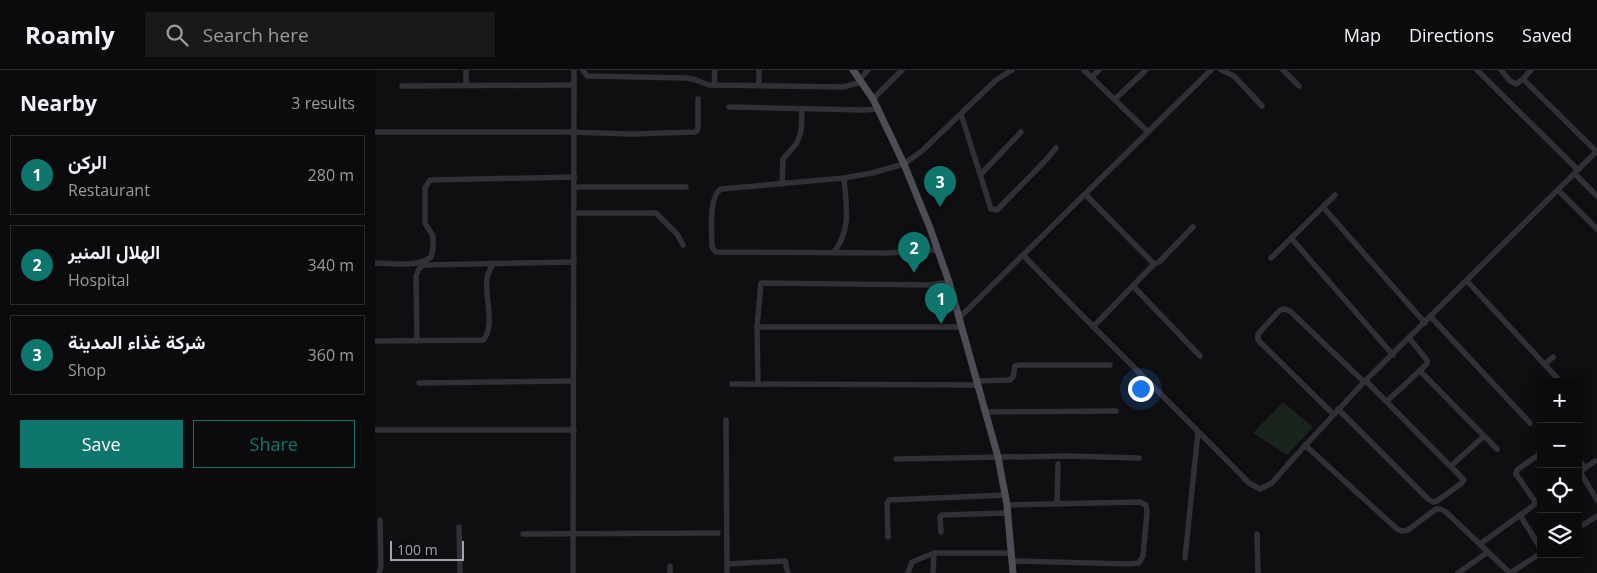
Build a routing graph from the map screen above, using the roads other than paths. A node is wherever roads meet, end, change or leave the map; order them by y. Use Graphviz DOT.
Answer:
graph roads {
  1 [pos="466,70"];
  2 [pos="574,70"];
  3 [pos="583,70"];
  4 [pos="637,70"];
  5 [pos="715,70"];
  6 [pos="759,70"];
  7 [pos="853,70"];
  8 [pos="868,70"];
  9 [pos="901,70"];
  10 [pos="1012,70"];
  11 [pos="1085,70"];
  12 [pos="1099,70"];
  13 [pos="1146,70"];
  14 [pos="1211,70"];
  15 [pos="1221,70"];
  16 [pos="1283,70"];
  17 [pos="1477,70"];
  18 [pos="1501,70"];
  19 [pos="1531,70"];
  20 [pos="1092,77"];
  21 [pos="637,78"];
  22 [pos="1523,79"];
  23 [pos="861,80"];
  24 [pos="465,85"];
  25 [pos="574,85"];
  26 [pos="714,85"];
  27 [pos="759,85"];
  28 [pos="402,86"];
  29 [pos="1299,86"];
  30 [pos="698,99"];
  31 [pos="873,99"];
  32 [pos="1115,99"];
  33 [pos="729,106"];
  34 [pos="1262,106"];
  35 [pos="801,109"];
  36 [pos="878,109"];
  37 [pos="961,114"];
  38 [pos="375,132"];
  39 [pos="575,132"];
  40 [pos="1021,132"];
  41 [pos="1148,132"];
  42 [pos="1056,148"];
  43 [pos="1597,151"];
  44 [pos="904,164"];
  45 [pos="1576,172"];
  46 [pos="981,174"];
  47 [pos="575,177"];
  48 [pos="844,178"];
  49 [pos="782,184"];
  50 [pos="575,187"];
  51 [pos="685,187"];
  52 [pos="1558,190"];
  53 [pos="1085,194"];
  54 [pos="1335,195"];
  55 [pos="1597,196"];
  56 [pos="1323,207"];
  57 [pos="574,213"];
  58 [pos="1193,227"];
  59 [pos="1597,229"];
  60 [pos="1291,238"];
  61 [pos="683,246"];
  62 [pos="939,250"];
  63 [pos="834,252"];
  64 [pos="1023,255"];
  65 [pos="1271,258"];
  66 [pos="573,262"];
  67 [pos="375,263"];
  68 [pos="493,264"];
  69 [pos="1154,264"];
  70 [pos="1467,280"];
  71 [pos="949,282"];
  72 [pos="1133,286"];
  73 [pos="1431,317"];
  74 [pos="959,318"];
  75 [pos="1425,323"];
  76 [pos="757,327"];
  77 [pos="962,327"];
  78 [pos="1093,327"];
  79 [pos="1409,338"];
  80 [pos="375,341"];
  81 [pos="417,341"];
  82 [pos="1393,355"];
  83 [pos="1200,356"];
  84 [pos="1553,357"];
  85 [pos="1545,364"];
  86 [pos="1110,365"];
  87 [pos="1420,371"];
  88 [pos="1557,378"];
  89 [pos="573,381"];
  90 [pos="1365,382"];
  91 [pos="419,383"];
  92 [pos="977,383"];
  93 [pos="732,384"];
  94 [pos="758,384"];
  95 [pos="1387,401"];
  96 [pos="1116,411"];
  97 [pos="985,412"];
  98 [pos="1336,412"];
  99 [pos="725,420"];
  100 [pos="1530,423"];
  101 [pos="375,430"];
  102 [pos="574,430"];
  103 [pos="1198,432"];
  104 [pos="1484,436"];
  105 [pos="1305,445"];
  106 [pos="1497,449"];
  107 [pos="1537,456"];
  108 [pos="998,457"];
  109 [pos="1139,458"];
  110 [pos="896,459"];
  111 [pos="1595,461"];
  112 [pos="1058,464"];
  113 [pos="1451,466"];
  114 [pos="1582,470"];
  115 [pos="1582,473"];
  116 [pos="1006,495"];
  117 [pos="1597,500"];
  118 [pos="1537,501"];
  119 [pos="1537,503"];
  120 [pos="1057,504"];
  121 [pos="1007,505"];
  122 [pos="1008,513"];
  123 [pos="1520,515"];
  124 [pos="1597,516"];
  125 [pos="380,520"];
  126 [pos="1582,525"];
  127 [pos="459,527"];
  128 [pos="941,532"];
  129 [pos="717,533"];
  130 [pos="523,534"];
  131 [pos="573,534"];
  132 [pos="1257,534"];
  133 [pos="888,537"];
  134 [pos="1537,543"];
  135 [pos="1480,544"];
  136 [pos="378,547"];
  137 [pos="1488,552"];
  138 [pos="934,553"];
  139 [pos="1537,556"];
  140 [pos="1012,557"];
  141 [pos="1185,558"];
  142 [pos="727,564"];
  143 [pos="669,566"];
  144 [pos="379,573"];
  145 [pos="460,573"];
  146 [pos="573,573"];
  147 [pos="669,573"];
  148 [pos="727,573"];
  149 [pos="788,573"];
  150 [pos="908,573"];
  151 [pos="933,573"];
  152 [pos="1013,573"];
  153 [pos="1258,573"];
  154 [pos="1457,573"];
  155 [pos="1510,573"];
  1 -- 24 [label="street"];
  2 -- 25 [label="street"];
  3 -- 21 [label="street"];
  4 -- 21 [label="street"];
  5 -- 26 [label="street"];
  6 -- 27 [label="street"];
  7 -- 23 [label="main road"];
  8 -- 23 [label="street"];
  9 -- 31 [label="street"];
  10 -- 37 [label="street"];
  11 -- 20 [label="street"];
  12 -- 20 [label="street"];
  13 -- 32 [label="street"];
  14 -- 41 [label="street"];
  15 -- 34 [label="street"];
  16 -- 29 [label="street"];
  17 -- 45 [label="street"];
  18 -- 22 [label="street"];
  19 -- 22 [label="street"];
  20 -- 32 [label="street"];
  21 -- 26 [label="street"];
  22 -- 43 [label="street"];
  23 -- 27 [label="street"];
  23 -- 31 [label="main road"];
  24 -- 25 [label="street"];
  24 -- 28 [label="street"];
  25 -- 39 [label="street"];
  26 -- 27 [label="street"];
  30 -- 39 [label="street"];
  31 -- 36 [label="main road"];
  32 -- 41 [label="street"];
  33 -- 35 [label="street"];
  35 -- 36 [label="street"];
  35 -- 49 [label="street"];
  36 -- 44 [label="main road"];
  37 -- 44 [label="street"];
  37 -- 46 [label="street"];
  38 -- 39 [label="street"];
  39 -- 47 [label="street"];
  40 -- 46 [label="street"];
  41 -- 53 [label="street"];
  42 -- 46 [label="street"];
  43 -- 45 [label="street"];
  44 -- 48 [label="street"];
  44 -- 62 [label="main road"];
  45 -- 52 [label="street"];
  45 -- 55 [label="street"];
  47 -- 50 [label="street"];
  47 -- 67 [label="street"];
  48 -- 49 [label="street"];
  48 -- 63 [label="street"];
  49 -- 63 [label="street"];
  50 -- 51 [label="street"];
  50 -- 57 [label="street"];
  52 -- 59 [label="street"];
  52 -- 70 [label="street"];
  53 -- 64 [label="street"];
  53 -- 69 [label="street"];
  54 -- 56 [label="street"];
  56 -- 60 [label="street"];
  56 -- 75 [label="street"];
  57 -- 61 [label="street"];
  57 -- 66 [label="street"];
  58 -- 69 [label="street"];
  60 -- 65 [label="street"];
  60 -- 82 [label="street"];
  62 -- 63 [label="street"];
  62 -- 71 [label="main road"];
  64 -- 74 [label="street"];
  64 -- 78 [label="street"];
  66 -- 68 [label="street"];
  66 -- 89 [label="street"];
  68 -- 81 [label="street"];
  68 -- 81 [label="street"];
  69 -- 72 [label="street"];
  70 -- 73 [label="street"];
  70 -- 85 [label="street"];
  71 -- 74 [label="main road"];
  71 -- 76 [label="street"];
  72 -- 78 [label="street"];
  72 -- 83 [label="street"];
  73 -- 75 [label="street"];
  73 -- 100 [label="street"];
  74 -- 77 [label="main road"];
  75 -- 79 [label="street"];
  76 -- 77 [label="street"];
  76 -- 94 [label="street"];
  77 -- 92 [label="main road"];
  78 -- 103 [label="street"];
  79 -- 82 [label="street"];
  79 -- 87 [label="street"];
  80 -- 81 [label="street"];
  82 -- 90 [label="street"];
  84 -- 85 [label="street"];
  85 -- 88 [label="street"];
  86 -- 92 [label="street"];
  87 -- 95 [label="street"];
  87 -- 104 [label="street"];
  89 -- 91 [label="street"];
  89 -- 102 [label="street"];
  90 -- 95 [label="street"];
  90 -- 98 [label="street"];
  90 -- 98 [label="street"];
  92 -- 94 [label="street"];
  92 -- 97 [label="main road"];
  93 -- 94 [label="street"];
  95 -- 113 [label="street"];
  96 -- 97 [label="street"];
  97 -- 108 [label="main road"];
  98 -- 105 [label="street"];
  98 -- 113 [label="street"];
  99 -- 142 [label="street"];
  101 -- 102 [label="street"];
  102 -- 131 [label="street"];
  103 -- 105 [label="street"];
  103 -- 141 [label="street"];
  104 -- 106 [label="street"];
  104 -- 113 [label="street"];
  105 -- 135 [label="street"];
  107 -- 118 [label="street"];
  108 -- 109 [label="street"];
  108 -- 110 [label="street"];
  108 -- 116 [label="main road"];
  111 -- 114 [label="street"];
  112 -- 120 [label="street"];
  115 -- 117 [label="street"];
  116 -- 121 [label="main road"];
  116 -- 133 [label="street"];
  119 -- 123 [label="street"];
  120 -- 121 [label="street"];
  120 -- 140 [label="street"];
  121 -- 122 [label="main road"];
  122 -- 128 [label="street"];
  122 -- 140 [label="main road"];
  123 -- 134 [label="street"];
  123 -- 135 [label="street"];
  124 -- 126 [label="street"];
  125 -- 136 [label="street"];
  127 -- 145 [label="street"];
  129 -- 131 [label="street"];
  130 -- 131 [label="street"];
  131 -- 146 [label="street"];
  132 -- 153 [label="street"];
  135 -- 137 [label="street"];
  136 -- 144 [label="street"];
  137 -- 154 [label="street"];
  137 -- 155 [label="street"];
  138 -- 140 [label="street"];
  138 -- 150 [label="street"];
  138 -- 151 [label="street"];
  139 -- 155 [label="street"];
  140 -- 152 [label="main road"];
  142 -- 148 [label="street"];
  142 -- 149 [label="street"];
  143 -- 147 [label="street"];
}
